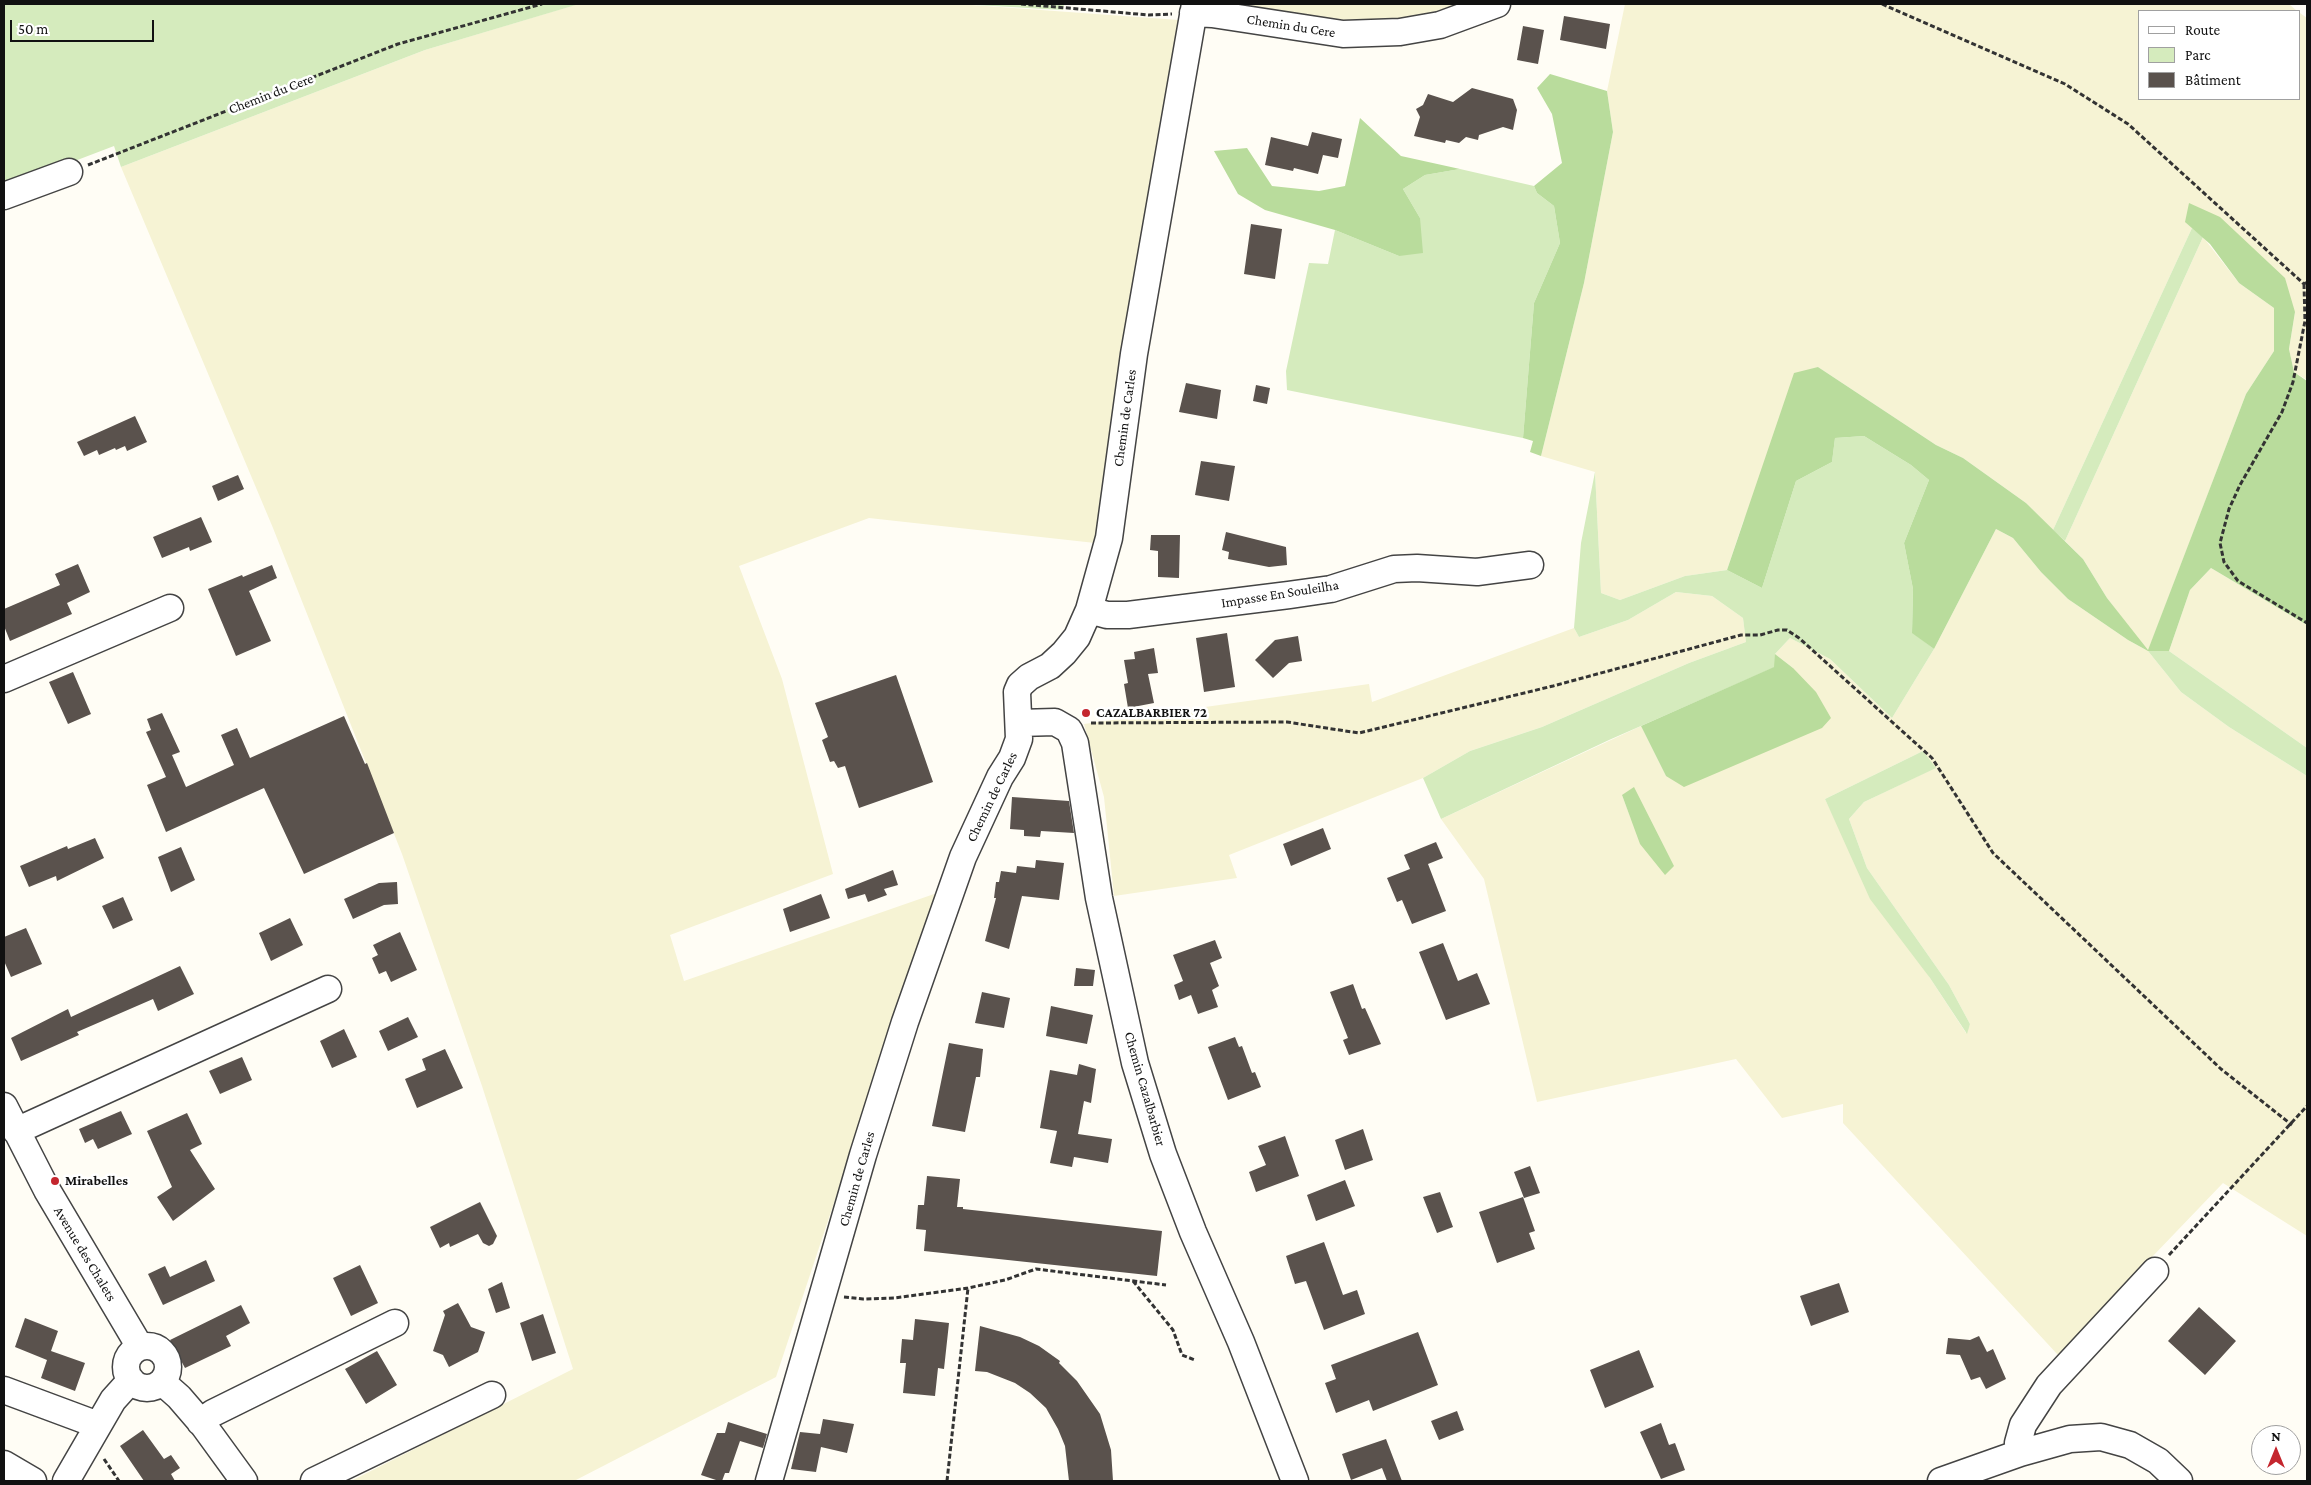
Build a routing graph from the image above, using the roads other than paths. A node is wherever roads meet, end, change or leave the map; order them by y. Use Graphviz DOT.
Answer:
graph roads {
  1 [pos="1497,4"];
  2 [pos="1194,8"];
  3 [pos="69,172"];
  4 [pos="4,196"];
  5 [pos="1530,565"];
  6 [pos="170,608"];
  7 [pos="1089,610"];
  8 [pos="4,679"];
  9 [pos="1019,723"];
  10 [pos="328,989"];
  11 [pos="4,1106"];
  12 [pos="16,1131"];
  13 [pos="2155,1271"];
  14 [pos="395,1323"];
  15 [pos="140,1347"];
  16 [pos="131,1380"];
  17 [pos="162,1382"];
  18 [pos="4,1390"];
  19 [pos="492,1395"];
  20 [pos="200,1422"];
  21 [pos="98,1425"];
  22 [pos="2020,1453"];
  23 [pos="4,1464"];
  24 [pos="34,1481"];
  25 [pos="66,1481"];
  26 [pos="244,1481"];
  27 [pos="314,1481"];
  28 [pos="769,1481"];
  29 [pos="1295,1481"];
  30 [pos="1940,1481"];
  31 [pos="2178,1481"];
  1 -- 2 [label="street, Chemin du Cere"];
  2 -- 7 [label="street, Chemin de Carles"];
  3 -- 4 [label="street"];
  5 -- 7 [label="street, Impasse En Souleilha"];
  6 -- 8 [label="street"];
  7 -- 9 [label="street, Chemin de Carles"];
  9 -- 28 [label="street, Chemin de Carles"];
  9 -- 29 [label="street, Chemin Cazalbarbier"];
  10 -- 12 [label="street"];
  11 -- 12 [label="street, Avenue des Chalets"];
  12 -- 15 [label="street, Avenue des Chalets"];
  13 -- 22 [label="street"];
  14 -- 20 [label="street"];
  15 -- 16 [label="street"];
  15 -- 17 [label="street"];
  16 -- 17 [label="street"];
  16 -- 21 [label="street"];
  17 -- 20 [label="street"];
  18 -- 21 [label="street"];
  19 -- 27 [label="street"];
  20 -- 26 [label="street"];
  21 -- 25 [label="street"];
  22 -- 30 [label="street"];
  22 -- 31 [label="street"];
  23 -- 24 [label="street"];
}
